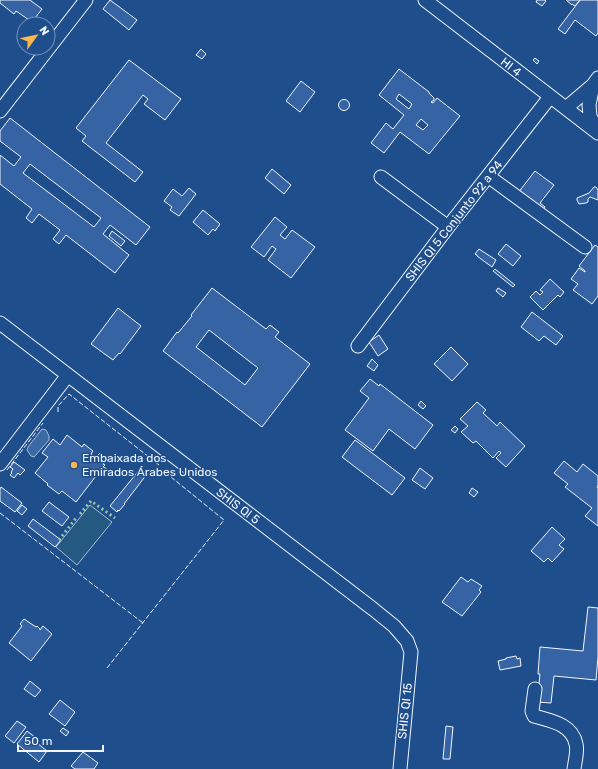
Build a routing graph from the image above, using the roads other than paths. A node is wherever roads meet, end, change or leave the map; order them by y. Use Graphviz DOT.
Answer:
graph roads {
  1 [pos="86,0"];
  2 [pos="425,0"];
  3 [pos="595,81"];
  4 [pos="550,97"];
  5 [pos="566,108"];
  6 [pos="0,111"];
  7 [pos="598,133"];
  8 [pos="488,176"];
  9 [pos="381,177"];
  10 [pos="448,227"];
  11 [pos="585,247"];
  12 [pos="0,323"];
  13 [pos="358,346"];
  14 [pos="68,375"];
  15 [pos="0,464"];
  16 [pos="411,652"];
  17 [pos="535,689"];
  18 [pos="400,769"];
  19 [pos="574,769"];
  1 -- 6 [label="street"];
  2 -- 4 [label="street, HI 4"];
  3 -- 5 [label="street"];
  3 -- 7 [label="street"];
  4 -- 5 [label="street, HI 4"];
  4 -- 8 [label="street, SHIS QI 5 Conjunto 92 a 94"];
  5 -- 7 [label="street, HI 4"];
  8 -- 10 [label="street, SHIS QI 5 Conjunto 92 a 94"];
  8 -- 11 [label="street"];
  9 -- 10 [label="street"];
  10 -- 13 [label="street, SHIS QI 5 Conjunto 92 a 94"];
  12 -- 14 [label="street, SHIS QI 5"];
  14 -- 15 [label="street"];
  14 -- 16 [label="street, SHIS QI 5"];
  16 -- 18 [label="street, SHIS QI 15"];
  17 -- 19 [label="street"];
}
